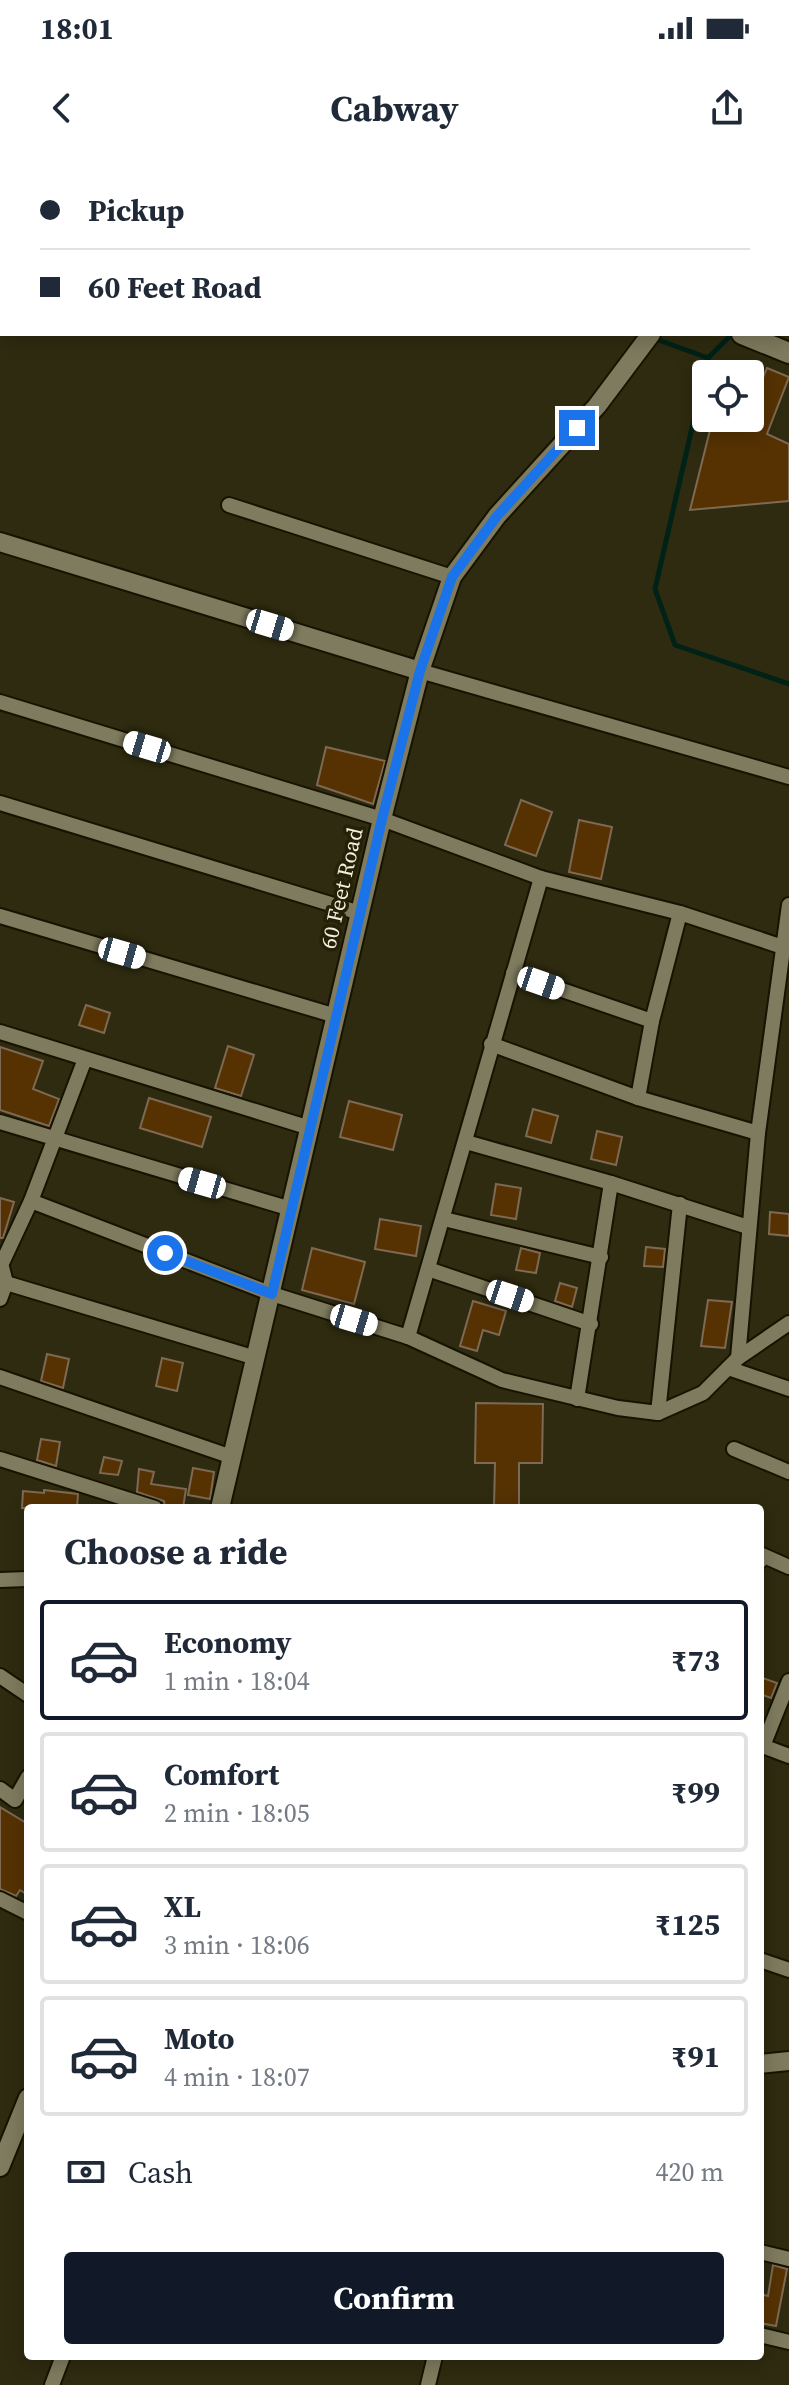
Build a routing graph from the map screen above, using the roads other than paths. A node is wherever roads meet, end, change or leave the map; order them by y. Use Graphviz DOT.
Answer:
graph roads {
  1 [pos="747,336"];
  2 [pos="648,338"];
  3 [pos="789,353"];
  4 [pos="229,505"];
  5 [pos="0,542"];
  6 [pos="452,577"];
  7 [pos="420,671"];
  8 [pos="0,702"];
  9 [pos="789,777"];
  10 [pos="0,803"];
  11 [pos="382,819"];
  12 [pos="541,878"];
  13 [pos="789,905"];
  14 [pos="360,913"];
  15 [pos="680,913"];
  16 [pos="0,916"];
  17 [pos="787,948"];
  18 [pos="513,973"];
  19 [pos="336,1016"];
  20 [pos="652,1021"];
  21 [pos="0,1032"];
  22 [pos="491,1044"];
  23 [pos="85,1059"];
  24 [pos="638,1098"];
  25 [pos="0,1122"];
  26 [pos="310,1128"];
  27 [pos="758,1133"];
  28 [pos="54,1140"];
  29 [pos="466,1142"];
  30 [pos="611,1183"];
  31 [pos="31,1201"];
  32 [pos="680,1204"];
  33 [pos="291,1209"];
  34 [pos="444,1219"];
  35 [pos="748,1227"];
  36 [pos="601,1257"];
  37 [pos="1,1260"];
  38 [pos="428,1269"];
  39 [pos="6,1283"];
  40 [pos="272,1294"];
  41 [pos="0,1299"];
  42 [pos="789,1323"];
  43 [pos="591,1324"];
  44 [pos="408,1337"];
  45 [pos="256,1358"];
  46 [pos="733,1363"];
  47 [pos="0,1377"];
  48 [pos="789,1389"];
  49 [pos="577,1399"];
  50 [pos="658,1413"];
  51 [pos="734,1449"];
  52 [pos="232,1457"];
  53 [pos="0,1459"];
  54 [pos="789,1472"];
  55 [pos="142,1504"];
  56 [pos="221,1504"];
  57 [pos="764,1556"];
  58 [pos="789,1567"];
  59 [pos="24,1579"];
  60 [pos="0,1580"];
  61 [pos="0,1676"];
  62 [pos="789,1681"];
  63 [pos="24,1692"];
  64 [pos="764,1738"];
  65 [pos="764,1746"];
  66 [pos="789,1756"];
  67 [pos="24,1784"];
  68 [pos="0,1789"];
  69 [pos="0,1899"];
  70 [pos="24,1911"];
  71 [pos="764,1961"];
  72 [pos="789,1970"];
  73 [pos="789,2061"];
  74 [pos="764,2064"];
  75 [pos="24,2108"];
  76 [pos="0,2167"];
  77 [pos="764,2253"];
  78 [pos="789,2259"];
  79 [pos="764,2336"];
  80 [pos="789,2342"];
  81 [pos="61,2360"];
  82 [pos="434,2360"];
  83 [pos="52,2385"];
  84 [pos="428,2385"];
  1 -- 3 [label="main road"];
  2 -- 6 [label="street, 60 Feet Road"];
  4 -- 6 [label="street"];
  5 -- 7 [label="street"];
  6 -- 7 [label="street, 60 Feet Road"];
  7 -- 9 [label="street"];
  7 -- 11 [label="street, 60 Feet Road"];
  8 -- 11 [label="street"];
  10 -- 14 [label="street"];
  11 -- 12 [label="street"];
  11 -- 14 [label="street, 60 Feet Road"];
  12 -- 15 [label="street"];
  12 -- 18 [label="street"];
  13 -- 17 [label="street"];
  14 -- 19 [label="street, 60 Feet Road"];
  15 -- 17 [label="street"];
  15 -- 20 [label="street"];
  16 -- 19 [label="street"];
  17 -- 27 [label="street"];
  18 -- 20 [label="street"];
  18 -- 22 [label="street"];
  19 -- 26 [label="street, 60 Feet Road"];
  20 -- 24 [label="street"];
  21 -- 23 [label="street"];
  22 -- 24 [label="street"];
  22 -- 29 [label="street"];
  23 -- 26 [label="street"];
  23 -- 28 [label="street"];
  24 -- 27 [label="street"];
  25 -- 28 [label="street"];
  26 -- 33 [label="street, 60 Feet Road"];
  27 -- 35 [label="street"];
  28 -- 31 [label="street"];
  28 -- 33 [label="street"];
  29 -- 30 [label="street"];
  29 -- 34 [label="street"];
  30 -- 32 [label="street"];
  30 -- 36 [label="street"];
  31 -- 37 [label="street"];
  31 -- 40 [label="street"];
  32 -- 35 [label="street"];
  32 -- 50 [label="street"];
  33 -- 40 [label="street, 60 Feet Road"];
  34 -- 36 [label="street"];
  34 -- 38 [label="street"];
  35 -- 46 [label="street"];
  36 -- 43 [label="street"];
  37 -- 39 [label="street"];
  38 -- 43 [label="street"];
  38 -- 44 [label="street"];
  39 -- 41 [label="street"];
  39 -- 45 [label="street"];
  40 -- 44 [label="street"];
  40 -- 45 [label="street, 60 Feet Road"];
  42 -- 46 [label="street"];
  43 -- 49 [label="street"];
  44 -- 49 [label="street"];
  45 -- 52 [label="street, 60 Feet Road"];
  46 -- 48 [label="street"];
  46 -- 50 [label="street"];
  47 -- 52 [label="street"];
  49 -- 50 [label="street"];
  51 -- 54 [label="street"];
  52 -- 56 [label="street, 60 Feet Road"];
  53 -- 55 [label="street"];
  57 -- 58 [label="street"];
  59 -- 60 [label="street"];
  61 -- 63 [label="street"];
  62 -- 64 [label="street"];
  65 -- 66 [label="street"];
  67 -- 68 [label="street"];
  69 -- 70 [label="street"];
  71 -- 72 [label="street"];
  73 -- 74 [label="street"];
  75 -- 76 [label="street"];
  77 -- 78 [label="street"];
  79 -- 80 [label="street"];
  81 -- 83 [label="street"];
  82 -- 84 [label="street"];
}
